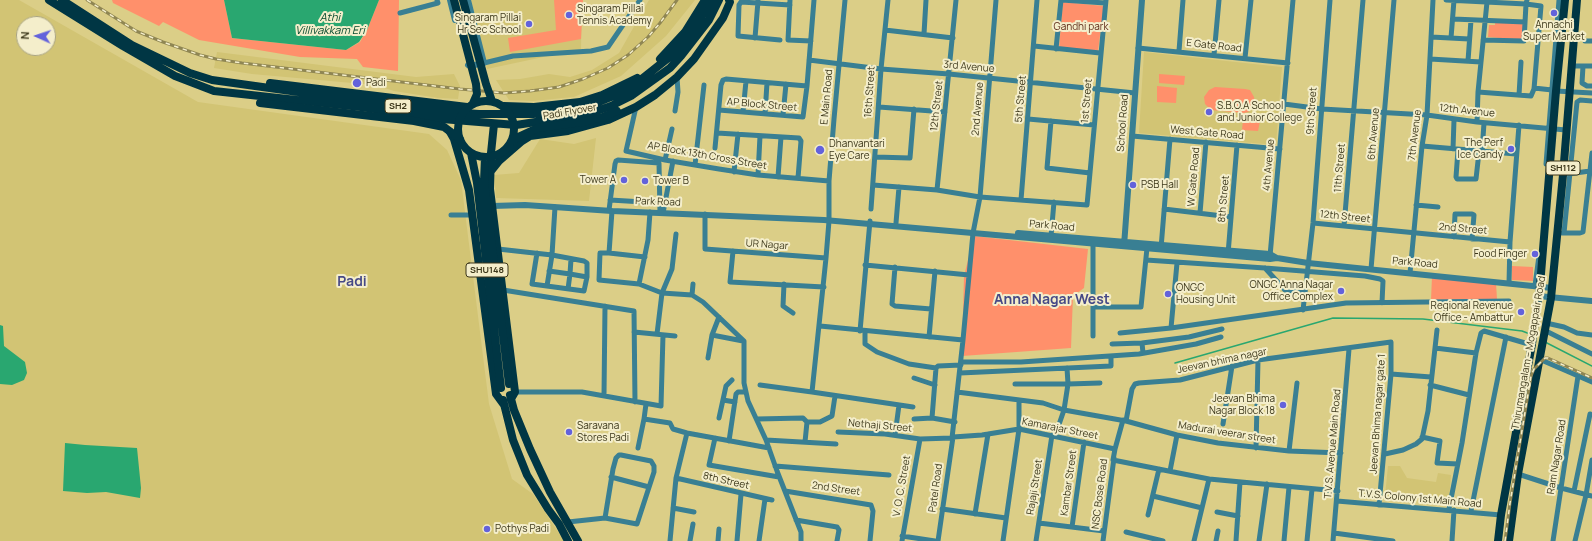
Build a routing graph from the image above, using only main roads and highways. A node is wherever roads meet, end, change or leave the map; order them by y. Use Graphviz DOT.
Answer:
graph roads {
  1 [pos="49,0"];
  2 [pos="62,0"];
  3 [pos="454,0"];
  4 [pos="463,0"];
  5 [pos="705,0"];
  6 [pos="712,0"];
  7 [pos="1565,0"];
  8 [pos="1577,0"];
  9 [pos="725,1"];
  10 [pos="259,87"];
  11 [pos="241,95"];
  12 [pos="492,101"];
  13 [pos="470,105"];
  14 [pos="504,106"];
  15 [pos="442,119"];
  16 [pos="549,120"];
  17 [pos="494,124"];
  18 [pos="550,134"];
  19 [pos="460,139"];
  20 [pos="512,140"];
  21 [pos="471,153"];
  22 [pos="485,157"];
  23 [pos="491,171"];
  24 [pos="490,189"];
  25 [pos="469,190"];
  26 [pos="505,386"];
  27 [pos="513,396"];
  28 [pos="504,405"];
  29 [pos="568,541"];
  30 [pos="578,541"];
  31 [pos="1498,541"];
  32 [pos="1509,541"];
  1 -- 11 [label="main road, SH2"];
  2 -- 10 [label="main road, SH2"];
  3 -- 13 [label="main road, bridge"];
  4 -- 12 [label="main road, bridge"];
  5 -- 14 [label="main road, Padi Flyover"];
  6 -- 10 [label="main road, SH2"];
  7 -- 31 [label="main road, Thirumangalam – Mogappair Road / SH112"];
  8 -- 32 [label="main road, Thirumangalam – Mogappair Road / SH112"];
  9 -- 16 [label="main road, SH2"];
  9 -- 18 [label="main road"];
  9 -- 20 [label="main road, Padi Flyover, bridge"];
  10 -- 13 [label="main road, Padi Flyover"];
  11 -- 15 [label="main road, SH2"];
  11 -- 19 [label="main road, bridge"];
  12 -- 13 [label="main road, Padi Flyover, bridge"];
  12 -- 14 [label="main road, Padi Flyover, bridge"];
  13 -- 19 [label="main road, bridge"];
  14 -- 20 [label="main road, bridge"];
  15 -- 17 [label="main road, SH2"];
  15 -- 25 [label="main road"];
  16 -- 17 [label="main road, SH2"];
  16 -- 18 [label="main road"];
  17 -- 23 [label="main road"];
  18 -- 23 [label="main road"];
  19 -- 21 [label="main road, SHU148, bridge"];
  20 -- 22 [label="main road, Padi Flyover, bridge"];
  21 -- 22 [label="main road, bridge"];
  21 -- 26 [label="main road, SHU148, bridge"];
  22 -- 26 [label="main road, SHU148, bridge"];
  23 -- 24 [label="main road"];
  24 -- 25 [label="main road"];
  24 -- 27 [label="main road"];
  25 -- 28 [label="main road"];
  26 -- 27 [label="main road, SHU148"];
  26 -- 28 [label="main road, SHU148"];
  27 -- 30 [label="main road, SHU148"];
  28 -- 29 [label="main road, SHU148"];
}
